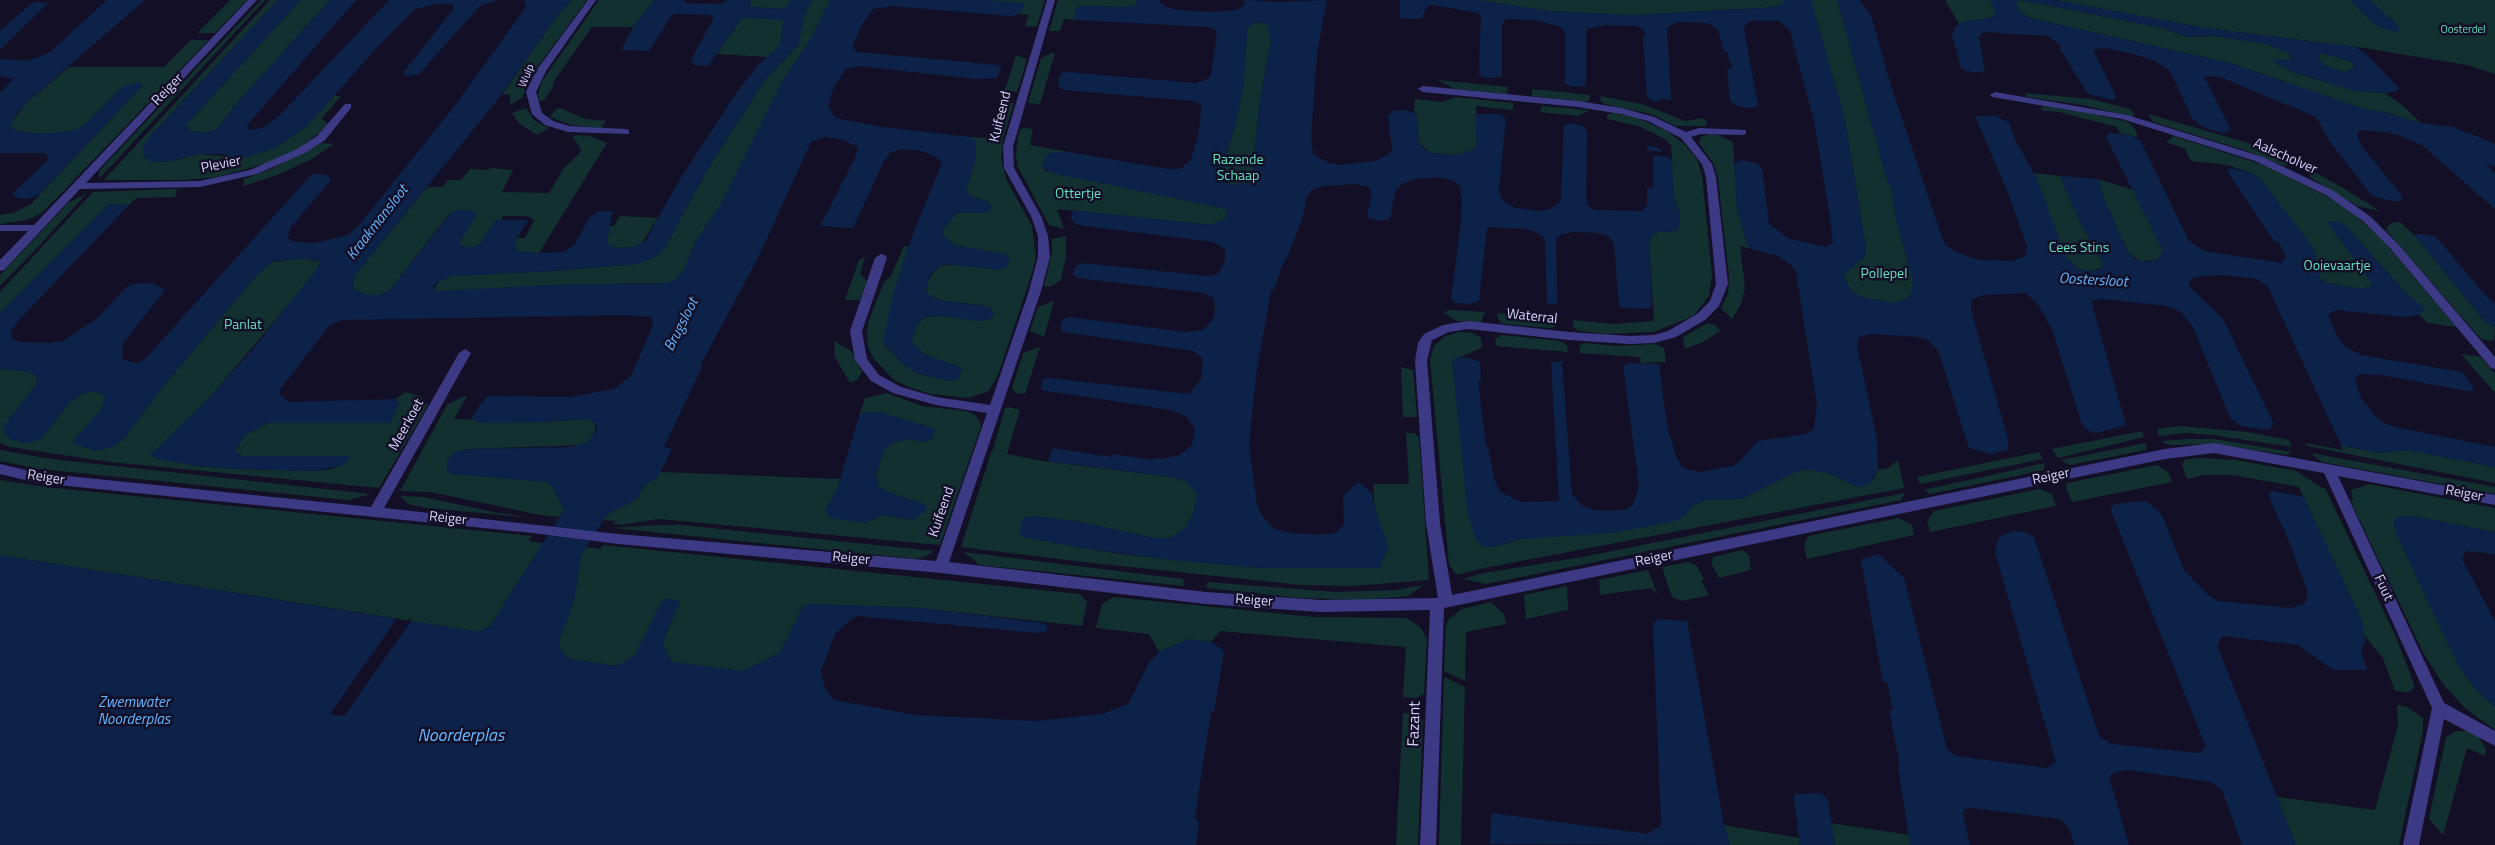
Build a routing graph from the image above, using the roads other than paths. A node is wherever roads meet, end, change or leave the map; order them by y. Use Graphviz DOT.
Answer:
graph roads {
  1 [pos="253,0"];
  2 [pos="592,0"];
  3 [pos="1051,0"];
  4 [pos="1424,89"];
  5 [pos="1995,95"];
  6 [pos="348,106"];
  7 [pos="625,132"];
  8 [pos="1742,132"];
  9 [pos="1685,136"];
  10 [pos="77,186"];
  11 [pos="0,228"];
  12 [pos="36,228"];
  13 [pos="881,258"];
  14 [pos="0,266"];
  15 [pos="465,353"];
  16 [pos="2495,365"];
  17 [pos="994,410"];
  18 [pos="2328,468"];
  19 [pos="0,470"];
  20 [pos="2495,500"];
  21 [pos="375,512"];
  22 [pos="941,567"];
  23 [pos="1442,603"];
  24 [pos="2439,708"];
  25 [pos="2495,739"];
  26 [pos="1428,845"];
  27 [pos="2411,845"];
  1 -- 10 [label="street, Reiger"];
  2 -- 7 [label="street, Wulp"];
  3 -- 17 [label="street, Kuifeend"];
  4 -- 9 [label="street, Waterral"];
  5 -- 16 [label="street, Aalscholver"];
  6 -- 10 [label="street, Plevier"];
  8 -- 9 [label="street"];
  9 -- 23 [label="street, Waterral"];
  10 -- 12 [label="street, Reiger"];
  11 -- 12 [label="street"];
  12 -- 14 [label="street, Reiger"];
  13 -- 17 [label="street"];
  15 -- 21 [label="street, Meerkoet"];
  17 -- 22 [label="street, Kuifeend"];
  18 -- 20 [label="street, Reiger"];
  18 -- 23 [label="street, Reiger"];
  18 -- 24 [label="street, Fuut"];
  19 -- 21 [label="street, Reiger"];
  21 -- 22 [label="street, Reiger"];
  22 -- 23 [label="street, Reiger"];
  23 -- 26 [label="street, Fazant"];
  24 -- 25 [label="street"];
  24 -- 27 [label="street"];
}
